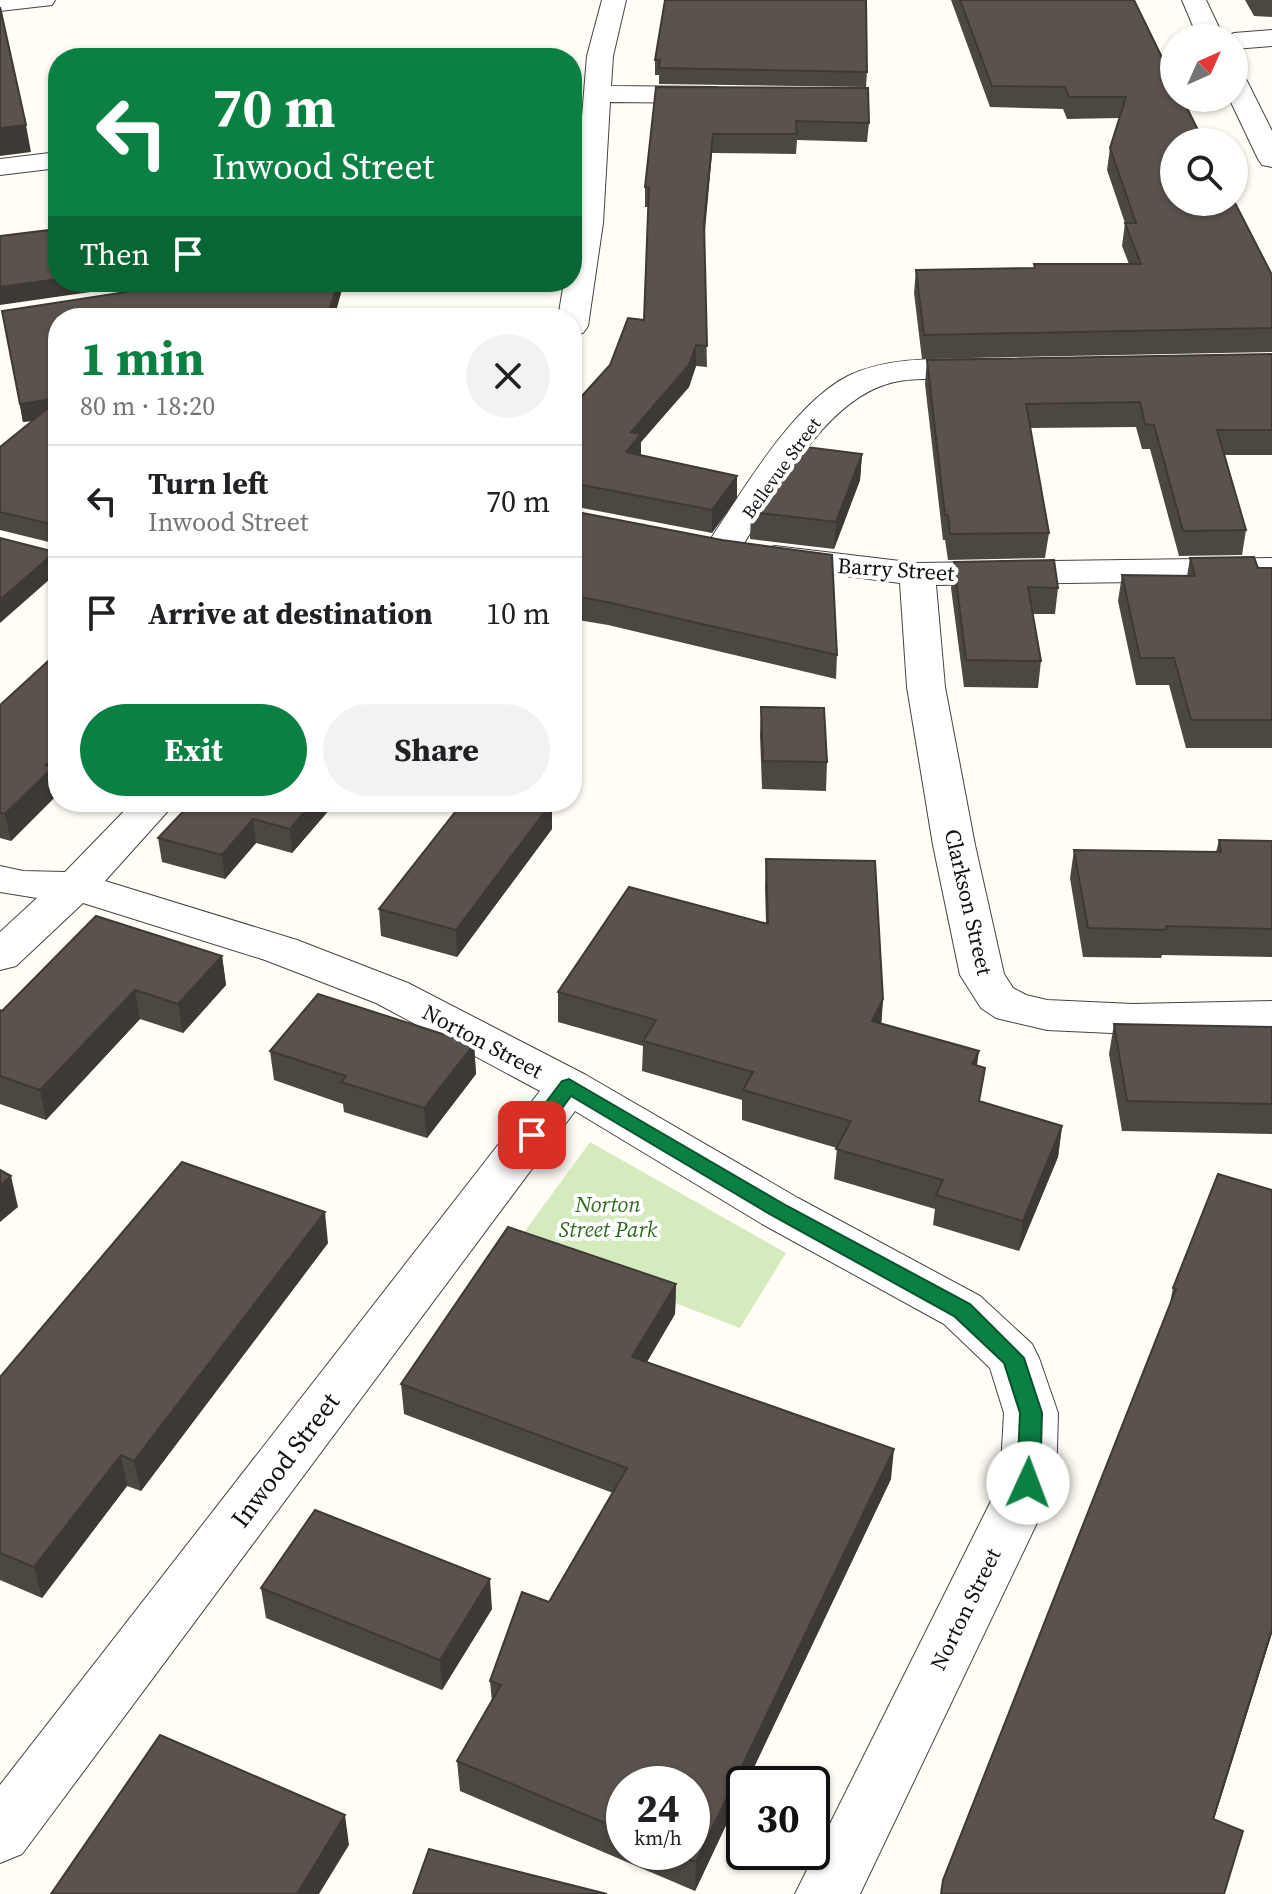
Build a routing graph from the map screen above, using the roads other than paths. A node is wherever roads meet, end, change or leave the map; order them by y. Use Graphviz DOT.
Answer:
graph roads {
  1 [pos="43,0"];
  2 [pos="614,0"];
  3 [pos="1194,0"];
  4 [pos="0,4"];
  5 [pos="1205,24"];
  6 [pos="1272,38"];
  7 [pos="1248,40"];
  8 [pos="598,94"];
  9 [pos="737,96"];
  10 [pos="1248,110"];
  11 [pos="1272,159"];
  12 [pos="48,161"];
  13 [pos="0,167"];
  14 [pos="582,250"];
  15 [pos="1023,368"];
  16 [pos="708,547"];
  17 [pos="1272,569"];
  18 [pos="917,574"];
  19 [pos="146,812"];
  20 [pos="0,879"];
  21 [pos="76,886"];
  22 [pos="0,956"];
  23 [pos="1272,1016"];
  24 [pos="569,1086"];
  25 [pos="0,1834"];
  26 [pos="827,1894"];
  1 -- 4 [label="street"];
  2 -- 8 [label="street"];
  3 -- 5 [label="street"];
  6 -- 7 [label="street"];
  8 -- 9 [label="street"];
  8 -- 14 [label="street"];
  10 -- 11 [label="street"];
  12 -- 13 [label="street"];
  15 -- 16 [label="street, Bellevue Street"];
  16 -- 18 [label="street, Barry Street"];
  17 -- 18 [label="street, Barry Street"];
  18 -- 23 [label="street, Clarkson Street"];
  19 -- 21 [label="street"];
  20 -- 21 [label="street, Norton Street"];
  21 -- 22 [label="street"];
  21 -- 24 [label="street, Norton Street"];
  24 -- 25 [label="street, Inwood Street"];
  24 -- 26 [label="street, Norton Street"];
}
